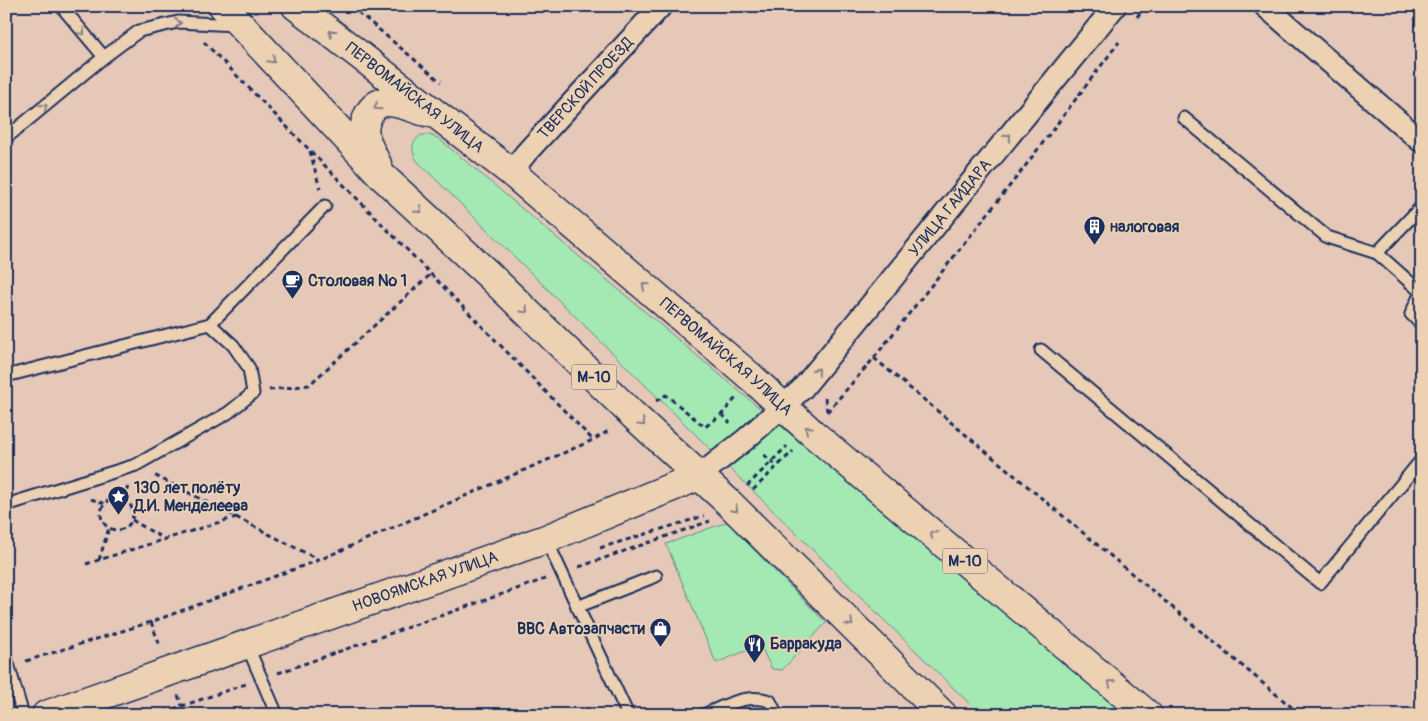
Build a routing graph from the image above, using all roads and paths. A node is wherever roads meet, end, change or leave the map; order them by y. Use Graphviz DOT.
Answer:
graph roads {
  1 [pos="61,6"];
  2 [pos="296,6"];
  3 [pos="351,6"];
  4 [pos="662,6"];
  5 [pos="1115,6"];
  6 [pos="1145,6"];
  7 [pos="1264,6"];
  8 [pos="231,16"];
  9 [pos="178,22"];
  10 [pos="1134,22"];
  11 [pos="1122,37"];
  12 [pos="104,57"];
  13 [pos="442,83"];
  14 [pos="440,116"];
  15 [pos="1184,118"];
  16 [pos="6,138"];
  17 [pos="1422,142"];
  18 [pos="310,151"];
  19 [pos="511,172"];
  20 [pos="383,176"];
  21 [pos="325,206"];
  22 [pos="1422,206"];
  23 [pos="1377,254"];
  24 [pos="431,274"];
  25 [pos="210,324"];
  26 [pos="1422,325"];
  27 [pos="1041,350"];
  28 [pos="874,358"];
  29 [pos="6,376"];
  30 [pos="752,378"];
  31 [pos="254,393"];
  32 [pos="793,398"];
  33 [pos="633,415"];
  34 [pos="811,432"];
  35 [pos="593,440"];
  36 [pos="1422,459"];
  37 [pos="136,465"];
  38 [pos="698,476"];
  39 [pos="6,505"];
  40 [pos="734,508"];
  41 [pos="236,517"];
  42 [pos="132,520"];
  43 [pos="109,528"];
  44 [pos="165,539"];
  45 [pos="546,539"];
  46 [pos="99,560"];
  47 [pos="319,560"];
  48 [pos="86,564"];
  49 [pos="561,574"];
  50 [pos="656,576"];
  51 [pos="577,608"];
  52 [pos="247,645"];
  53 [pos="8,661"];
  54 [pos="261,679"];
  55 [pos="23,715"];
  56 [pos="46,715"];
  57 [pos="156,715"];
  58 [pos="277,715"];
  59 [pos="628,715"];
  60 [pos="703,715"];
  61 [pos="777,715"];
  62 [pos="943,715"];
  63 [pos="1148,715"];
  64 [pos="1301,715"];
  1 -- 12 [label="lane, one-way"];
  14 -- 2 [label="main road, ПЕРВОМАЙСКАЯ УЛИЦА / М-10, one-way"];
  3 -- 13 [label="path"];
  4 -- 19 [label="street, ТВЕРСКОЙ ПРОЕЗД"];
  32 -- 5 [label="street, УЛИЦА ГАЙДАРА, one-way"];
  6 -- 10 [label="path"];
  7 -- 17 [label="street"];
  8 -- 9 [label="lane"];
  8 -- 20 [label="main road, М-10, one-way"];
  9 -- 12 [label="lane"];
  9 -- 18 [label="path"];
  11 -- 28 [label="path"];
  16 -- 12 [label="lane, one-way"];
  14 -- 19 [label="main road, ПЕРВОМАЙСКАЯ УЛИЦА / М-10"];
  14 -- 20 [label="main road, one-way"];
  15 -- 23 [label="lane"];
  18 -- 21 [label="path"];
  18 -- 24 [label="path"];
  30 -- 19 [label="main road, ПЕРВОМАЙСКАЯ УЛИЦА / М-10, one-way"];
  20 -- 33 [label="main road, М-10, one-way"];
  21 -- 25 [label="lane"];
  22 -- 23 [label="lane"];
  23 -- 26 [label="lane"];
  24 -- 31 [label="path"];
  24 -- 35 [label="path"];
  25 -- 29 [label="lane"];
  25 -- 31 [label="lane"];
  27 -- 36 [label="lane"];
  28 -- 32 [label="path"];
  28 -- 64 [label="path"];
  30 -- 32 [label="main road, ПЕРВОМАЙСКАЯ УЛИЦА / М-10"];
  30 -- 33 [label="path"];
  31 -- 37 [label="lane"];
  34 -- 32 [label="main road, ПЕРВОМАЙСКАЯ УЛИЦА / М-10, one-way"];
  32 -- 38 [label="street, НОВОЯМСКАЯ УЛИЦА"];
  33 -- 35 [label="path"];
  33 -- 38 [label="main road, М-10, one-way"];
  34 -- 40 [label="path"];
  63 -- 34 [label="main road, ПЕРВОМАЙСКАЯ УЛИЦА / М-10, one-way"];
  35 -- 47 [label="path"];
  37 -- 39 [label="lane"];
  37 -- 41 [label="path"];
  38 -- 40 [label="main road, М-10"];
  38 -- 45 [label="main road, НОВОЯМСКАЯ УЛИЦА"];
  40 -- 49 [label="path"];
  40 -- 62 [label="main road, М-10, one-way"];
  41 -- 44 [label="path"];
  41 -- 47 [label="path"];
  42 -- 43 [label="path"];
  42 -- 43 [label="path"];
  42 -- 44 [label="path"];
  43 -- 46 [label="path"];
  44 -- 46 [label="path"];
  45 -- 49 [label="lane"];
  45 -- 52 [label="main road, НОВОЯМСКАЯ УЛИЦА"];
  46 -- 48 [label="path"];
  47 -- 53 [label="path"];
  49 -- 51 [label="lane"];
  49 -- 54 [label="path"];
  50 -- 51 [label="lane"];
  51 -- 59 [label="lane"];
  52 -- 54 [label="lane"];
  52 -- 56 [label="main road, НОВОЯМСКАЯ УЛИЦА"];
  53 -- 55 [label="lane"];
  54 -- 57 [label="path"];
  54 -- 58 [label="lane"];
  60 -- 61 [label="lane"];
}
